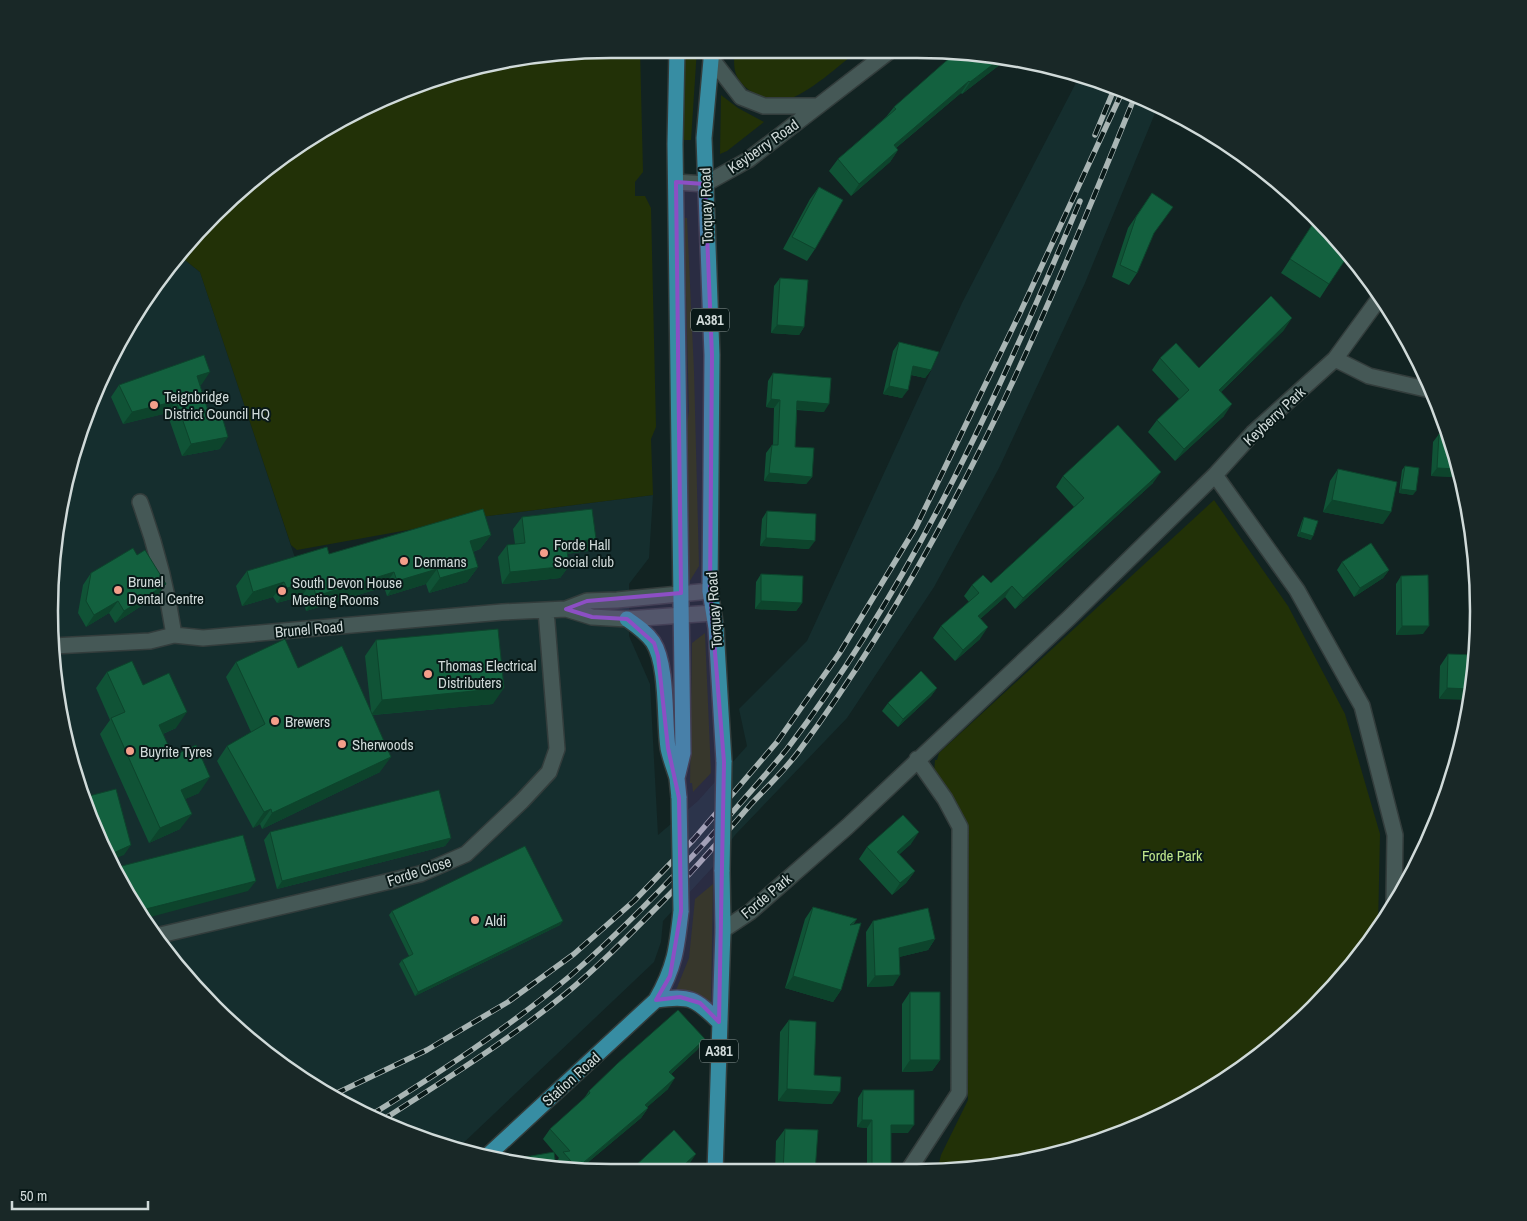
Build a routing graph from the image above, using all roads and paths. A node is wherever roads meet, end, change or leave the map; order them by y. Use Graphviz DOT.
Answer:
graph roads {
  1 [pos="677,58"];
  2 [pos="711,58"];
  3 [pos="714,58"];
  4 [pos="881,58"];
  5 [pos="818,106"];
  6 [pos="676,182"];
  7 [pos="705,184"];
  8 [pos="1375,302"];
  9 [pos="1335,359"];
  10 [pos="1422,388"];
  11 [pos="1215,475"];
  12 [pos="140,502"];
  13 [pos="710,591"];
  14 [pos="681,593"];
  15 [pos="566,609"];
  16 [pos="546,610"];
  17 [pos="713,612"];
  18 [pos="682,615"];
  19 [pos="627,619"];
  20 [pos="174,635"];
  21 [pos="59,646"];
  22 [pos="917,759"];
  23 [pos="677,778"];
  24 [pos="1394,888"];
  25 [pos="723,930"];
  26 [pos="163,934"];
  27 [pos="656,1000"];
  28 [pos="719,1022"];
  29 [pos="493,1151"];
  30 [pos="715,1164"];
  31 [pos="913,1164"];
  1 -- 6 [label="main road, Torquay Road / A381"];
  2 -- 7 [label="main road, Torquay Road / A381"];
  3 -- 5 [label="street, Keyberry Road"];
  4 -- 5 [label="street, Keyberry Road"];
  5 -- 7 [label="street, Keyberry Road"];
  6 -- 7 [label="street"];
  6 -- 14 [label="main road, Torquay Road / A381"];
  7 -- 13 [label="main road, Torquay Road / A381"];
  8 -- 9 [label="street, Keyberry Park"];
  9 -- 10 [label="street"];
  9 -- 11 [label="street, Keyberry Park"];
  11 -- 22 [label="street, Forde Park"];
  11 -- 24 [label="street"];
  12 -- 20 [label="street"];
  13 -- 14 [label="street, Brunel Road"];
  13 -- 17 [label="main road, Torquay Road / A381"];
  14 -- 15 [label="street, Brunel Road"];
  14 -- 18 [label="main road, Torquay Road / A381"];
  15 -- 16 [label="street, Brunel Road"];
  15 -- 19 [label="street, Brunel Road"];
  16 -- 20 [label="street, Brunel Road"];
  16 -- 26 [label="street, Forde Close"];
  17 -- 18 [label="street, Brunel Road"];
  17 -- 25 [label="main road, Torquay Road / A381, bridge"];
  18 -- 19 [label="street, Brunel Road"];
  18 -- 23 [label="main road, Torquay Road / A381"];
  19 -- 23 [label="main road, A381"];
  20 -- 21 [label="street, Brunel Road"];
  22 -- 25 [label="street, Forde Park"];
  22 -- 31 [label="street"];
  23 -- 27 [label="main road, Torquay Road / A381, bridge"];
  25 -- 28 [label="main road, Torquay Road / A381"];
  27 -- 28 [label="main road, A381"];
  27 -- 29 [label="main road, Station Road / A381"];
  28 -- 30 [label="main road, Torquay Road / A381"];
}
